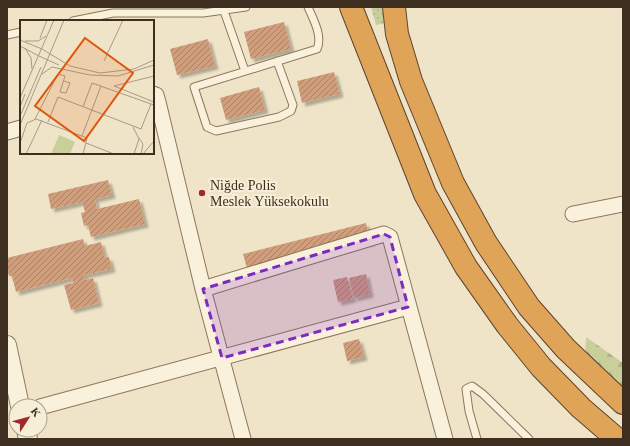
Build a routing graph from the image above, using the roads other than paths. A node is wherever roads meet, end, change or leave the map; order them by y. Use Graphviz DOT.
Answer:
graph roads {
  1 [pos="246,7"];
  2 [pos="308,7"];
  3 [pos="351,7"];
  4 [pos="360,7"];
  5 [pos="394,7"];
  6 [pos="403,7"];
  7 [pos="224,11"];
  8 [pos="78,20"];
  9 [pos="20,32"];
  10 [pos="7,34"];
  11 [pos="277,61"];
  12 [pos="244,71"];
  13 [pos="376,73"];
  14 [pos="154,94"];
  15 [pos="20,128"];
  16 [pos="7,132"];
  17 [pos="453,183"];
  18 [pos="623,204"];
  19 [pos="573,214"];
  20 [pos="204,289"];
  21 [pos="408,307"];
  22 [pos="7,345"];
  23 [pos="222,358"];
  24 [pos="18,398"];
  25 [pos="623,403"];
  26 [pos="48,405"];
  27 [pos="243,439"];
  28 [pos="446,439"];
  29 [pos="477,439"];
  30 [pos="529,439"];
  31 [pos="617,439"];
  1 -- 7 [label="lane"];
  2 -- 11 [label="lane"];
  3 -- 13 [label="highway"];
  4 -- 13 [label="highway"];
  5 -- 17 [label="highway"];
  6 -- 17 [label="highway"];
  7 -- 8 [label="lane"];
  7 -- 12 [label="lane"];
  9 -- 10 [label="lane"];
  11 -- 12 [label="lane"];
  11 -- 12 [label="lane"];
  13 -- 31 [label="highway"];
  14 -- 20 [label="street"];
  15 -- 16 [label="street"];
  17 -- 25 [label="highway"];
  18 -- 19 [label="street"];
  20 -- 21 [label="street"];
  20 -- 23 [label="street"];
  21 -- 23 [label="street"];
  21 -- 28 [label="street"];
  22 -- 24 [label="street"];
  23 -- 26 [label="street"];
  23 -- 27 [label="street"];
  29 -- 30 [label="lane"];
}
